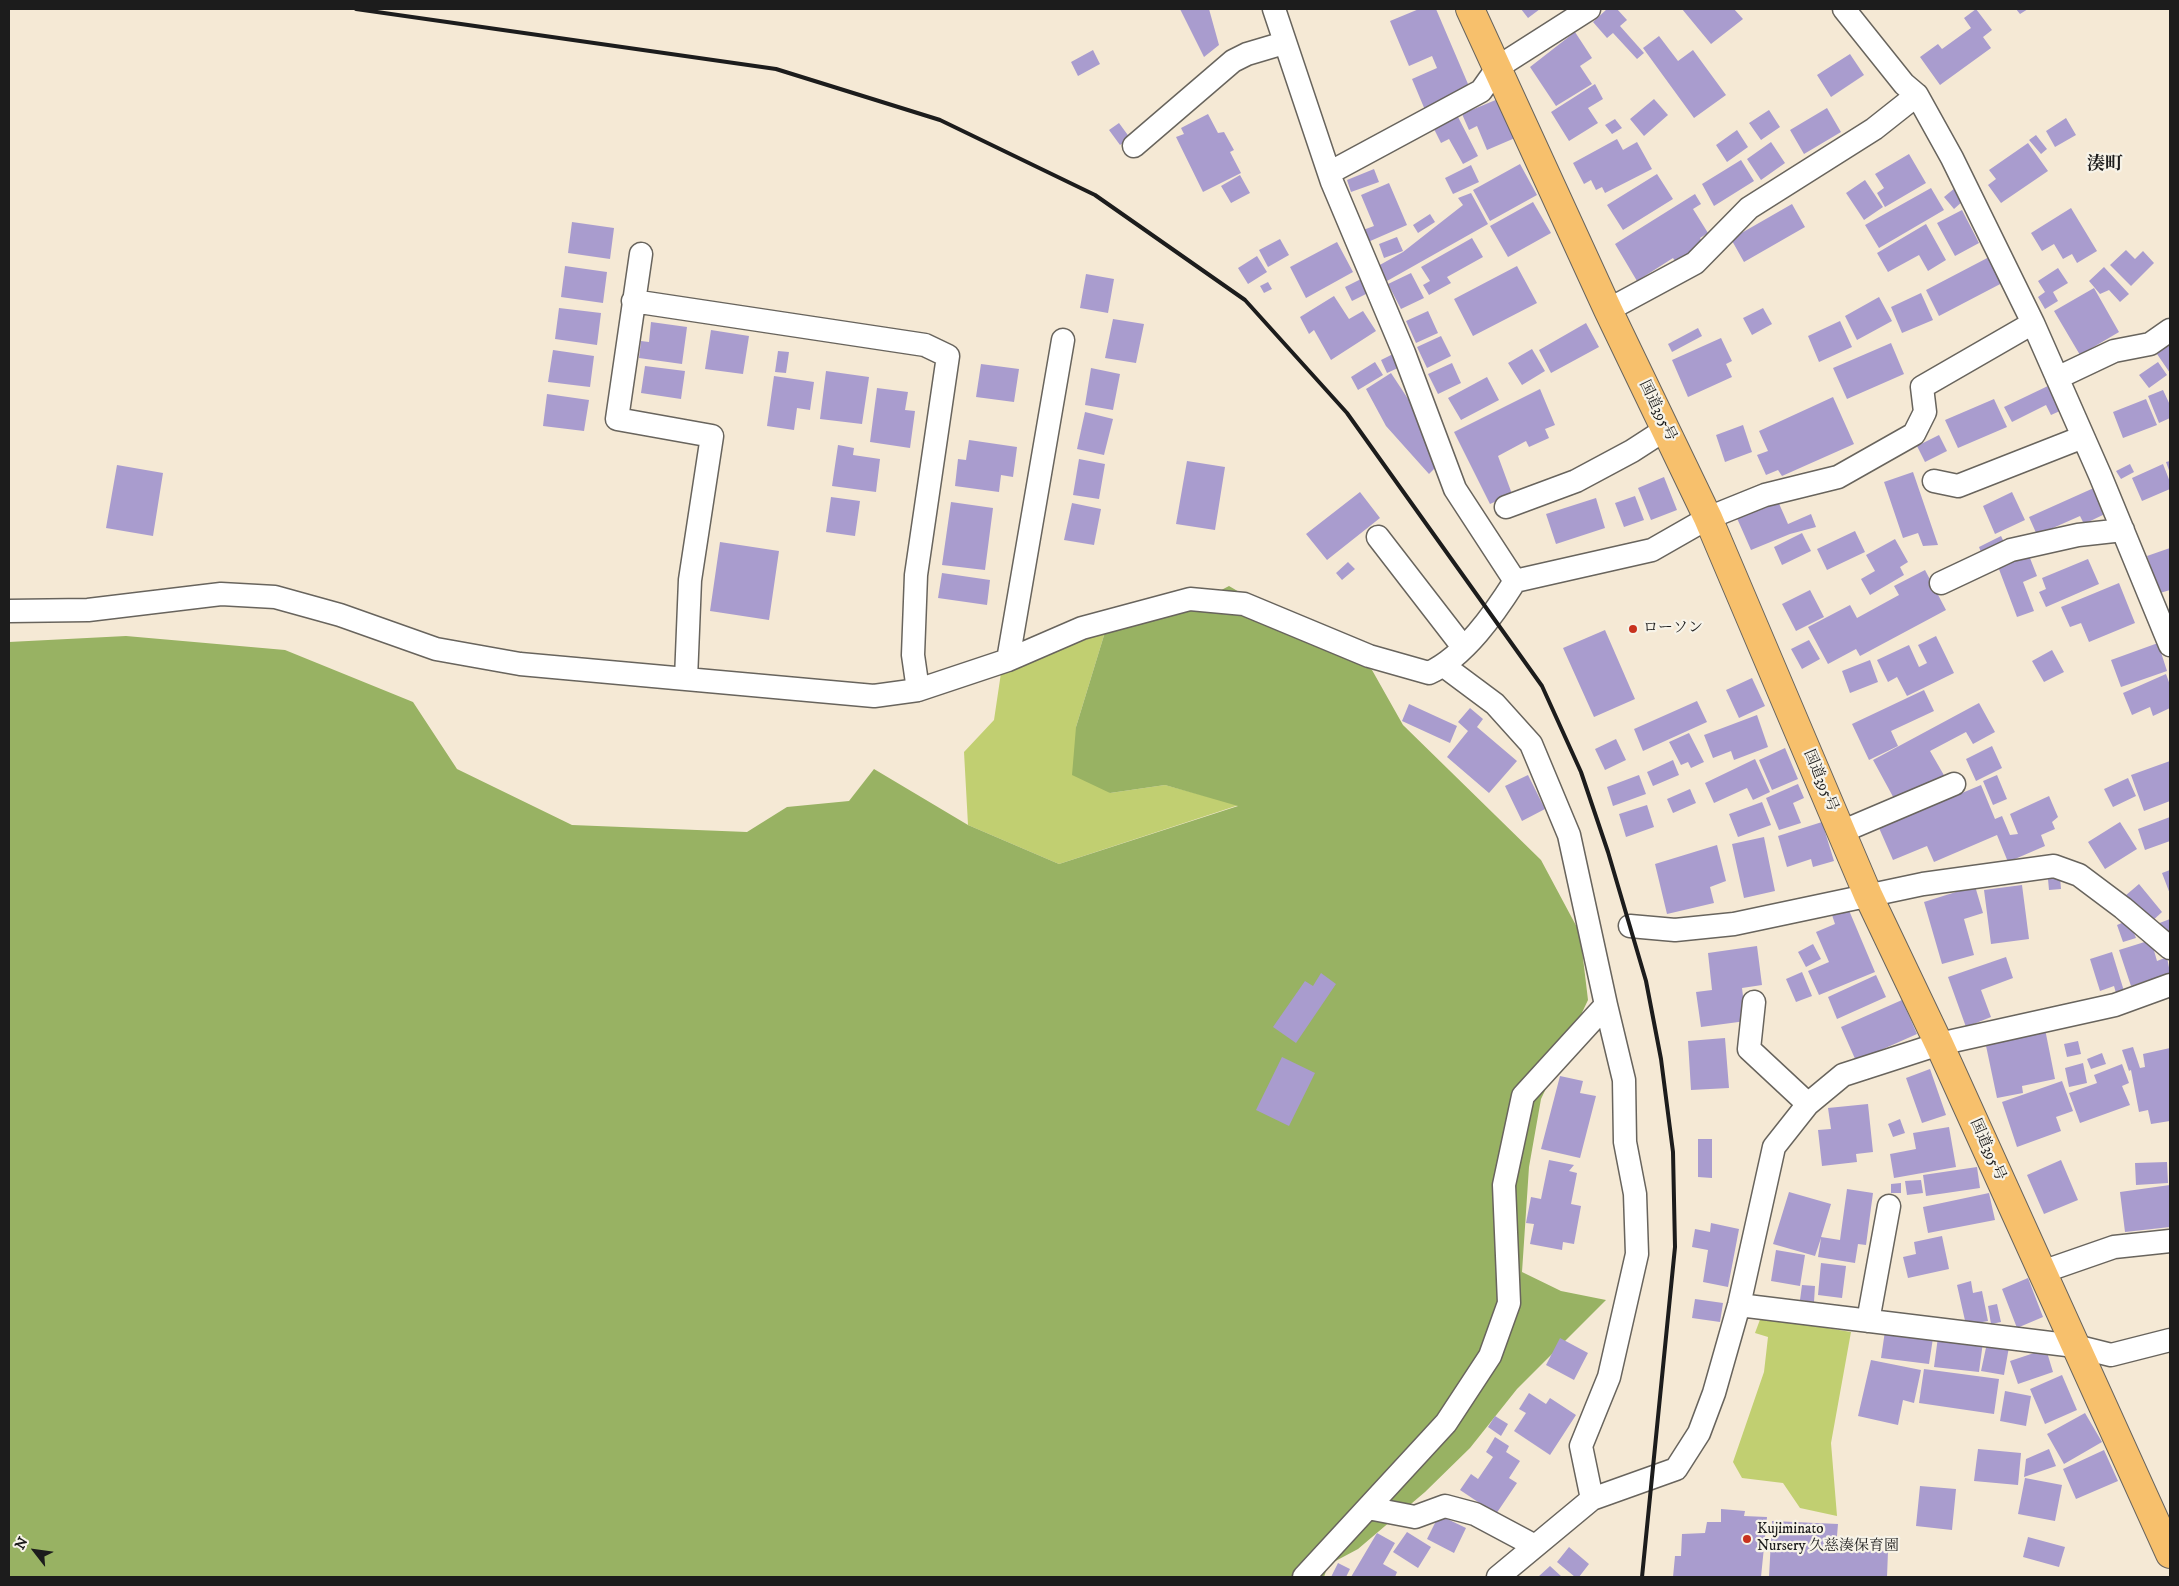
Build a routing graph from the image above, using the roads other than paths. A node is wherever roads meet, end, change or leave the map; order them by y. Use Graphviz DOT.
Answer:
graph roads {
  1 [pos="1274,9"];
  2 [pos="1470,9"];
  3 [pos="1589,9"];
  4 [pos="1844,9"];
  5 [pos="1284,44"];
  6 [pos="1498,67"];
  7 [pos="1917,96"];
  8 [pos="1134,146"];
  9 [pos="1329,174"];
  10 [pos="641,254"];
  11 [pos="634,301"];
  12 [pos="1608,310"];
  13 [pos="2034,324"];
  14 [pos="2170,330"];
  15 [pos="1063,340"];
  16 [pos="2057,378"];
  17 [pos="1666,430"];
  18 [pos="2083,437"];
  19 [pos="1934,482"];
  20 [pos="1506,507"];
  21 [pos="1708,518"];
  22 [pos="2123,530"];
  23 [pos="1378,537"];
  24 [pos="1515,581"];
  25 [pos="1941,583"];
  26 [pos="9,611"];
  27 [pos="2170,645"];
  28 [pos="1463,647"];
  29 [pos="1008,660"];
  30 [pos="1444,666"];
  31 [pos="686,679"];
  32 [pos="918,690"];
  33 [pos="1954,784"];
  34 [pos="1841,832"];
  35 [pos="1868,895"];
  36 [pos="1630,926"];
  37 [pos="2170,948"];
  38 [pos="2170,985"];
  39 [pos="1754,1002"];
  40 [pos="1606,1005"];
  41 [pos="1939,1044"];
  42 [pos="1808,1104"];
  43 [pos="1889,1206"];
  44 [pos="2170,1241"];
  45 [pos="2042,1272"];
  46 [pos="1738,1305"];
  47 [pos="1868,1321"];
  48 [pos="2170,1340"];
  49 [pos="2075,1346"];
  50 [pos="1592,1498"];
  51 [pos="1368,1508"];
  52 [pos="1535,1546"];
  53 [pos="2170,1554"];
  54 [pos="1304,1577"];
  55 [pos="1498,1577"];
  1 -- 5 [label="street"];
  2 -- 6 [label="highway, 国道395号"];
  3 -- 6 [label="street"];
  4 -- 7 [label="street"];
  5 -- 8 [label="street"];
  5 -- 9 [label="street"];
  6 -- 9 [label="street"];
  6 -- 12 [label="highway, 国道395号"];
  7 -- 12 [label="street"];
  7 -- 13 [label="street"];
  9 -- 24 [label="street"];
  10 -- 11 [label="street"];
  11 -- 31 [label="street"];
  11 -- 32 [label="street"];
  12 -- 17 [label="highway, 国道395号"];
  13 -- 16 [label="street"];
  13 -- 21 [label="street"];
  14 -- 16 [label="street"];
  15 -- 29 [label="street"];
  16 -- 18 [label="street"];
  17 -- 20 [label="street"];
  17 -- 21 [label="highway, 国道395号"];
  18 -- 19 [label="street"];
  18 -- 22 [label="street"];
  21 -- 24 [label="street"];
  21 -- 34 [label="highway, 国道395号"];
  22 -- 25 [label="street"];
  22 -- 27 [label="street"];
  23 -- 28 [label="street"];
  24 -- 28 [label="street"];
  26 -- 31 [label="street"];
  28 -- 30 [label="street"];
  29 -- 30 [label="street"];
  29 -- 32 [label="street"];
  30 -- 40 [label="street"];
  31 -- 32 [label="street"];
  33 -- 34 [label="street"];
  34 -- 35 [label="highway, 国道395号"];
  35 -- 36 [label="street"];
  35 -- 37 [label="street"];
  35 -- 41 [label="highway, 国道395号"];
  38 -- 41 [label="street"];
  39 -- 42 [label="street"];
  40 -- 50 [label="street"];
  40 -- 51 [label="street"];
  41 -- 42 [label="street"];
  41 -- 45 [label="highway, 国道395号"];
  42 -- 46 [label="street"];
  43 -- 47 [label="street"];
  44 -- 45 [label="street"];
  45 -- 49 [label="highway, 国道395号"];
  46 -- 47 [label="street"];
  46 -- 50 [label="street"];
  47 -- 49 [label="street"];
  48 -- 49 [label="street"];
  49 -- 53 [label="highway, 国道395号"];
  50 -- 52 [label="street"];
  51 -- 52 [label="street"];
  51 -- 54 [label="street"];
  52 -- 55 [label="street"];
}
